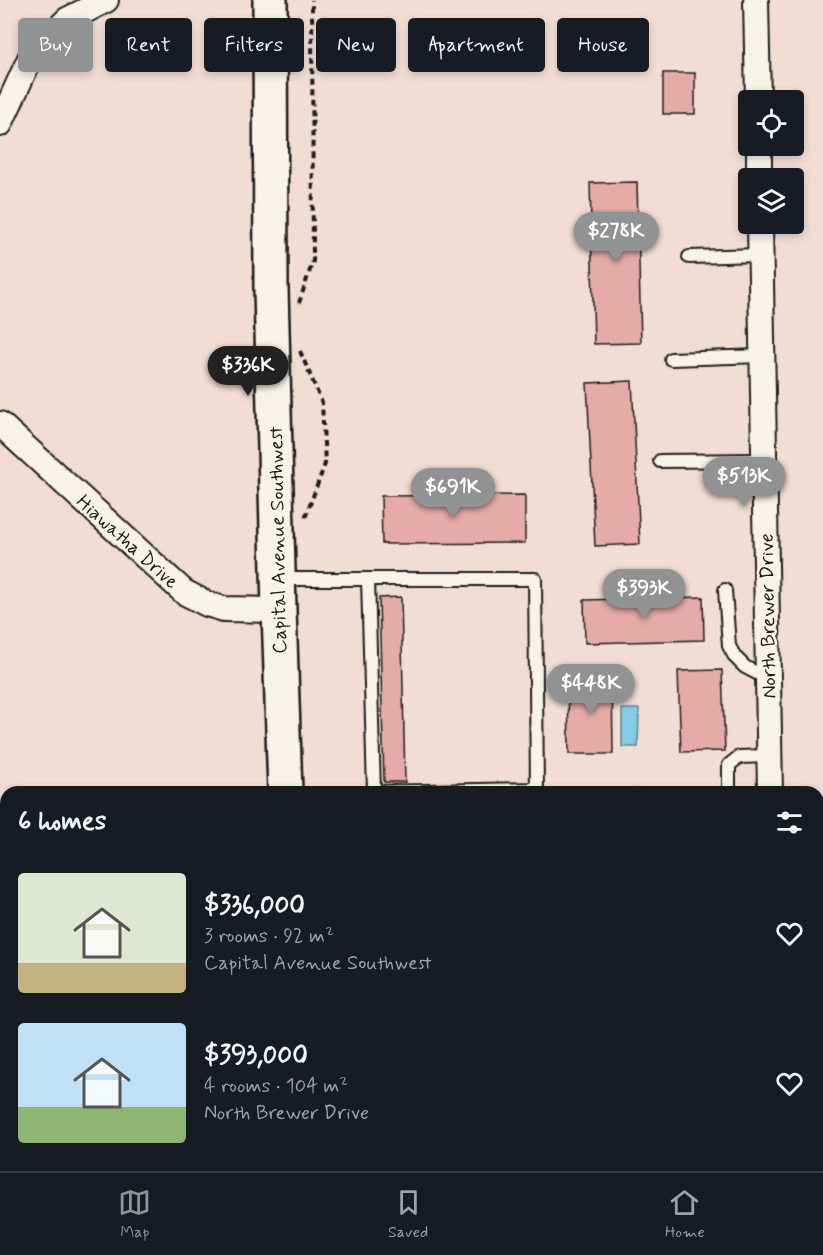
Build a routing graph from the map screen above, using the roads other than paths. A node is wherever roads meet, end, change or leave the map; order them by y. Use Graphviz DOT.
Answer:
graph roads {
  1 [pos="106,0"];
  2 [pos="270,0"];
  3 [pos="756,0"];
  4 [pos="758,90"];
  5 [pos="0,124"];
  6 [pos="760,234"];
  7 [pos="760,255"];
  8 [pos="688,257"];
  9 [pos="762,356"];
  10 [pos="671,359"];
  11 [pos="0,424"];
  12 [pos="764,460"];
  13 [pos="660,461"];
  14 [pos="368,579"];
  15 [pos="725,590"];
  16 [pos="278,595"];
  17 [pos="768,680"];
  18 [pos="769,756"];
  19 [pos="285,786"];
  20 [pos="374,786"];
  21 [pos="537,786"];
  22 [pos="729,786"];
  23 [pos="770,786"];
  1 -- 5 [label="street"];
  2 -- 16 [label="main road, Capital Avenue Southwest"];
  3 -- 4 [label="street"];
  6 -- 7 [label="street, North Brewer Drive"];
  7 -- 8 [label="lane"];
  7 -- 9 [label="street, North Brewer Drive"];
  9 -- 10 [label="lane"];
  9 -- 12 [label="street, North Brewer Drive"];
  11 -- 16 [label="street, Hiawatha Drive"];
  12 -- 13 [label="lane"];
  12 -- 17 [label="street, North Brewer Drive"];
  14 -- 16 [label="lane"];
  14 -- 20 [label="lane"];
  14 -- 21 [label="lane"];
  15 -- 17 [label="lane"];
  16 -- 19 [label="main road, Capital Avenue Southwest"];
  17 -- 18 [label="street, North Brewer Drive"];
  18 -- 22 [label="lane"];
  18 -- 23 [label="street, North Brewer Drive"];
}
